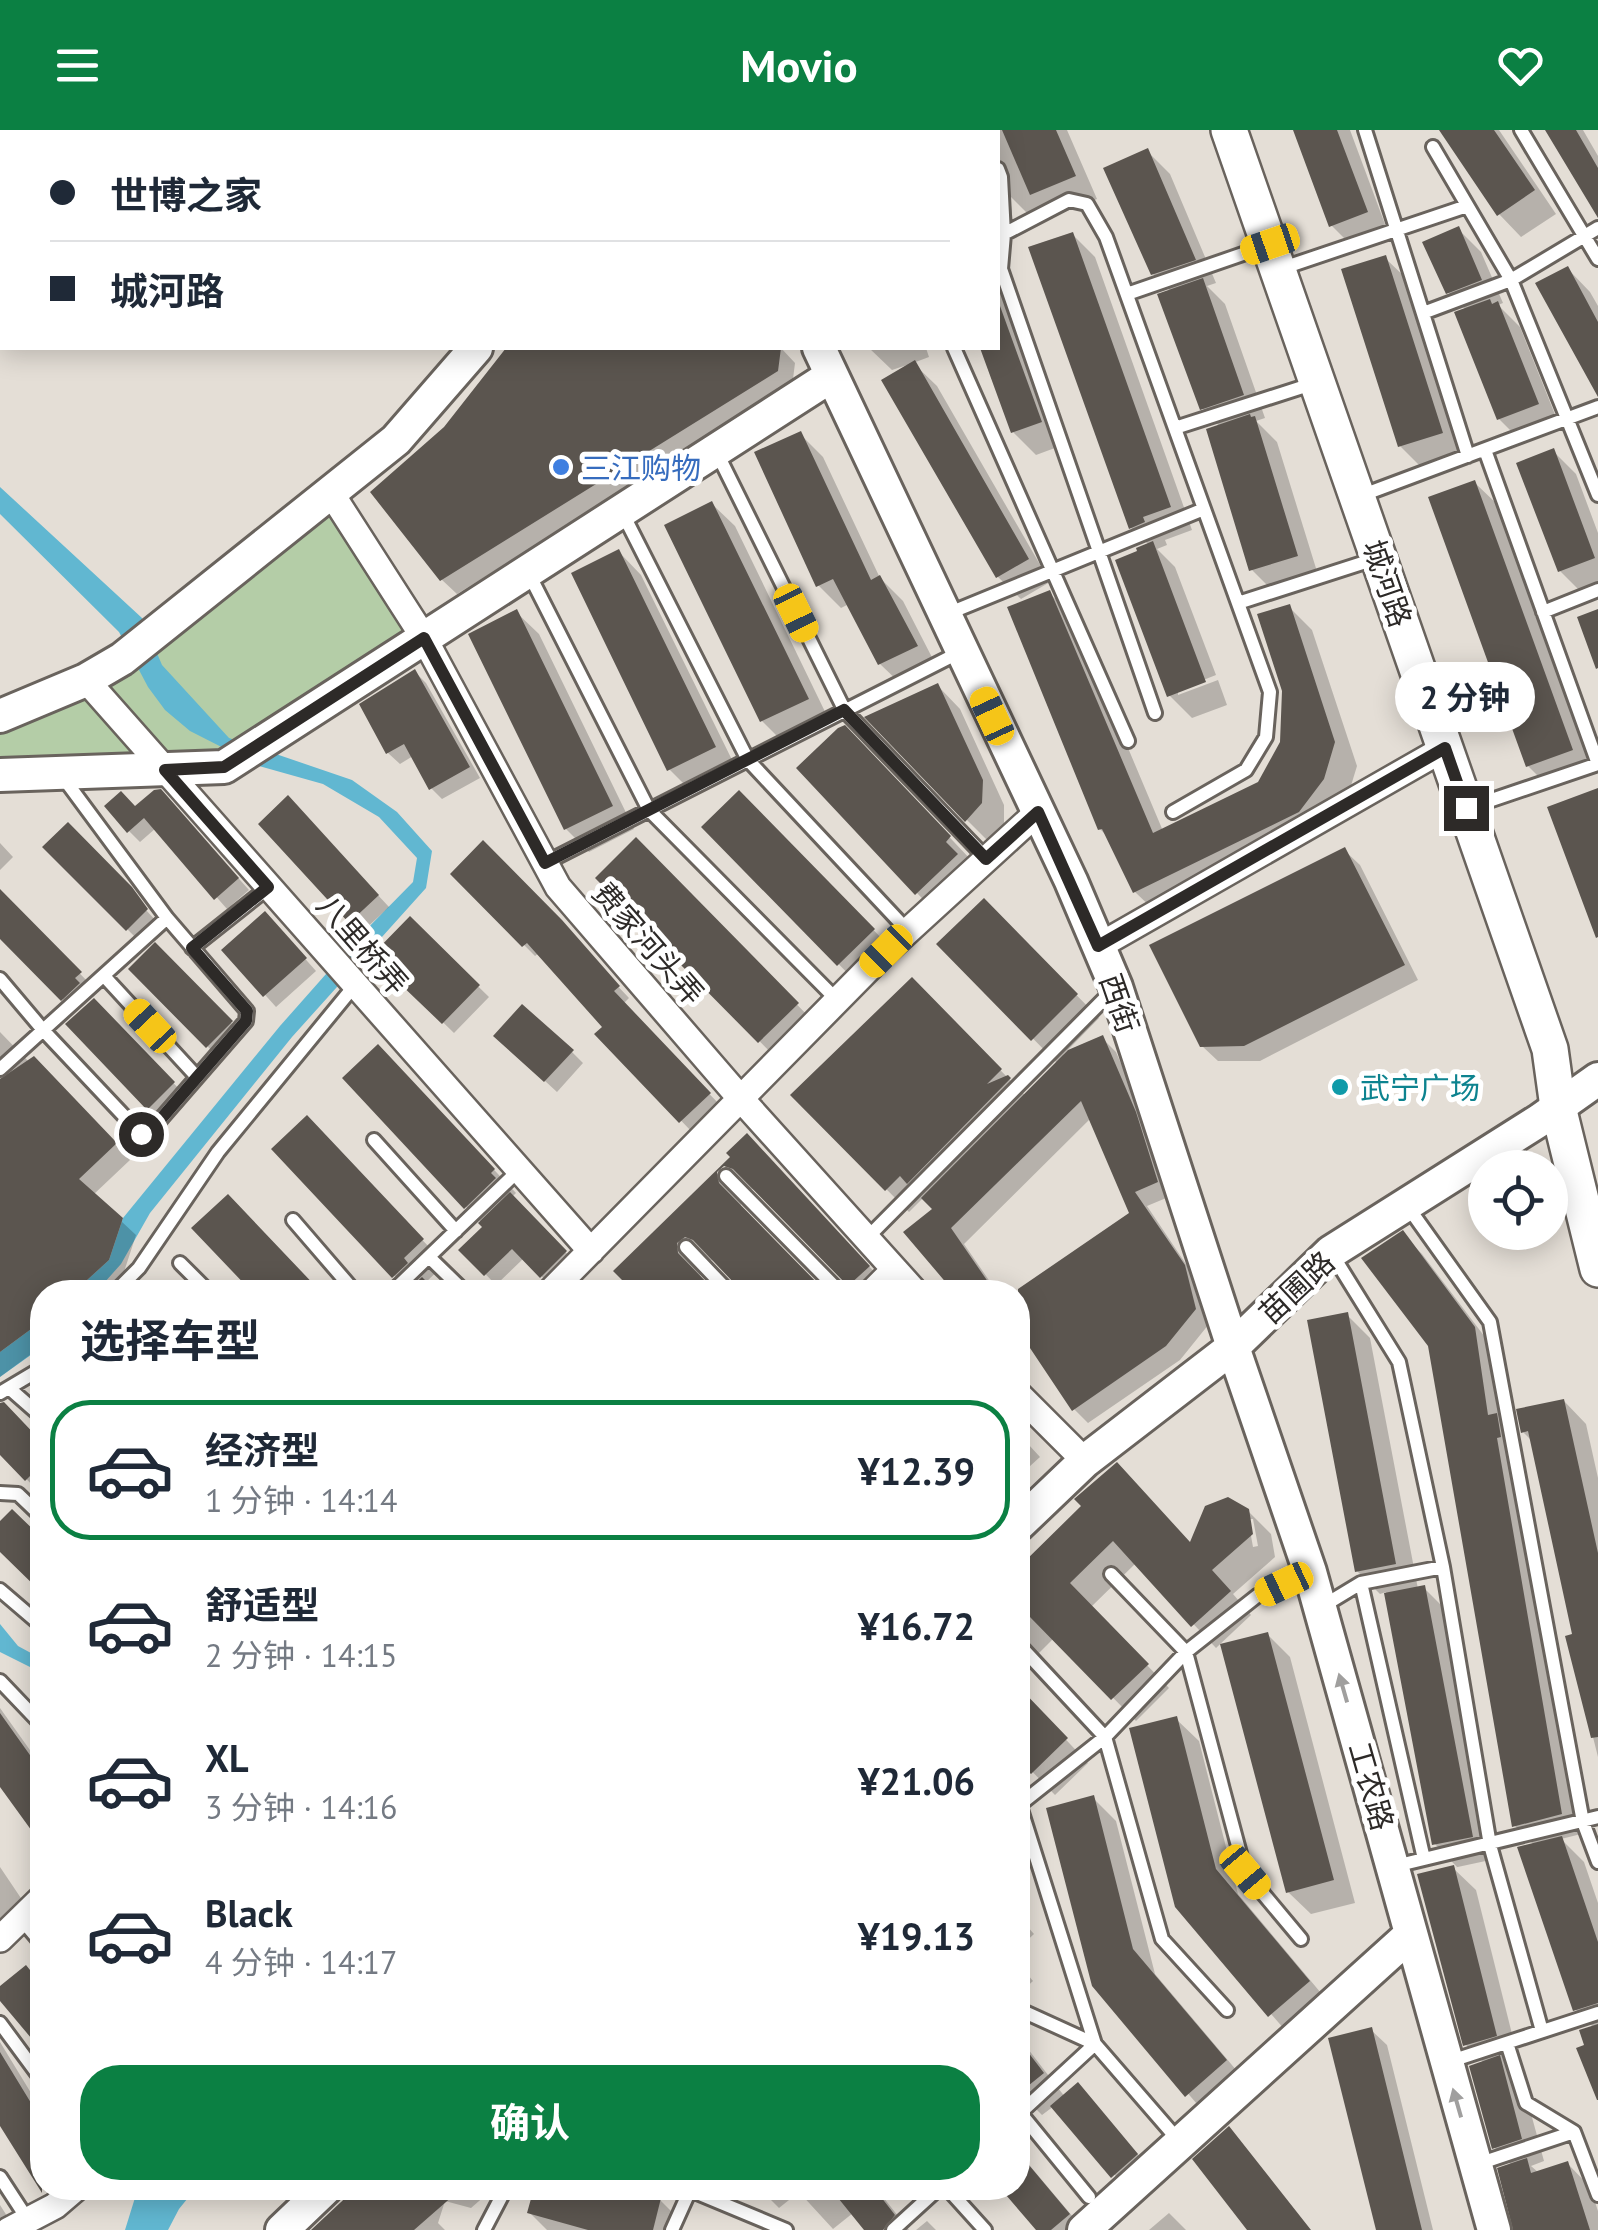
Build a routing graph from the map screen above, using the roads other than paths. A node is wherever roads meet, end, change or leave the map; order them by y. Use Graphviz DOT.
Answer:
graph roads {
  1 [pos="1229,130"];
  2 [pos="1365,130"];
  3 [pos="1521,130"];
  4 [pos="1433,147"];
  5 [pos="1000,174"];
  6 [pos="1467,206"];
  7 [pos="1598,228"];
  8 [pos="1397,230"];
  9 [pos="1001,236"];
  10 [pos="1584,236"];
  11 [pos="1274,257"];
  12 [pos="1598,259"];
  13 [pos="1511,280"];
  14 [pos="1126,294"];
  15 [pos="1423,314"];
  16 [pos="474,350"];
  17 [pos="955,350"];
  18 [pos="825,362"];
  19 [pos="1318,382"];
  20 [pos="1598,407"];
  21 [pos="1568,419"];
  22 [pos="1175,428"];
  23 [pos="716,450"];
  24 [pos="1486,450"];
  25 [pos="1468,456"];
  26 [pos="331,492"];
  27 [pos="1598,495"];
  28 [pos="1358,496"];
  29 [pos="1204,509"];
  30 [pos="621,511"];
  31 [pos="1099,552"];
  32 [pos="1379,558"];
  33 [pos="1053,570"];
  34 [pos="527,572"];
  35 [pos="1598,590"];
  36 [pos="1238,604"];
  37 [pos="1543,612"];
  38 [pos="944,615"];
  39 [pos="424,638"];
  40 [pos="962,651"];
  41 [pos="86,680"];
  42 [pos="844,710"];
  43 [pos="1155,713"];
  44 [pos="0,716"];
  45 [pos="1128,741"];
  46 [pos="1445,748"];
  47 [pos="748,760"];
  48 [pos="1598,764"];
  49 [pos="165,770"];
  50 [pos="0,774"];
  51 [pos="61,774"];
  52 [pos="1466,808"];
  53 [pos="649,810"];
  54 [pos="1038,812"];
  55 [pos="1173,812"];
  56 [pos="986,859"];
  57 [pos="545,863"];
  58 [pos="268,887"];
  59 [pos="167,918"];
  60 [pos="908,930"];
  61 [pos="1098,946"];
  62 [pos="192,948"];
  63 [pos="104,976"];
  64 [pos="0,979"];
  65 [pos="356,985"];
  66 [pos="1116,987"];
  67 [pos="838,1000"];
  68 [pos="43,1030"];
  69 [pos="0,1069"];
  70 [pos="198,1077"];
  71 [pos="1598,1079"];
  72 [pos="741,1099"];
  73 [pos="1558,1107"];
  74 [pos="374,1140"];
  75 [pos="518,1170"];
  76 [pos="726,1176"];
  77 [pos="1406,1204"];
  78 [pos="293,1220"];
  79 [pos="456,1231"];
  80 [pos="866,1240"];
  81 [pos="686,1247"];
  82 [pos="591,1251"];
  83 [pos="1331,1252"];
  84 [pos="429,1257"];
  85 [pos="180,1263"];
  86 [pos="1598,1269"];
  87 [pos="893,1270"];
  88 [pos="126,1280"];
  89 [pos="196,1280"];
  90 [pos="345,1280"];
  91 [pos="405,1280"];
  92 [pos="453,1280"];
  93 [pos="562,1280"];
  94 [pos="718,1280"];
  95 [pos="828,1280"];
  96 [pos="883,1280"];
  97 [pos="903,1280"];
  98 [pos="1233,1347"];
  99 [pos="30,1375"];
  100 [pos="4,1390"];
  101 [pos="1030,1406"];
  102 [pos="30,1408"];
  103 [pos="1085,1461"];
  104 [pos="0,1494"];
  105 [pos="30,1506"];
  106 [pos="1030,1514"];
  107 [pos="1443,1567"];
  108 [pos="1310,1572"];
  109 [pos="1111,1574"];
  110 [pos="1361,1582"];
  111 [pos="0,1590"];
  112 [pos="1320,1608"];
  113 [pos="30,1616"];
  114 [pos="1186,1652"];
  115 [pos="1030,1656"];
  116 [pos="0,1681"];
  117 [pos="30,1712"];
  118 [pos="1105,1737"];
  119 [pos="1030,1795"];
  120 [pos="1598,1817"];
  121 [pos="1583,1822"];
  122 [pos="1030,1838"];
  123 [pos="1490,1845"];
  124 [pos="1598,1862"];
  125 [pos="1409,1863"];
  126 [pos="30,1910"];
  127 [pos="21,1919"];
  128 [pos="30,1930"];
  129 [pos="1410,1935"];
  130 [pos="0,1939"];
  131 [pos="1301,1939"];
  132 [pos="1227,2010"];
  133 [pos="1598,2013"];
  134 [pos="1030,2015"];
  135 [pos="0,2023"];
  136 [pos="1542,2032"];
  137 [pos="1507,2042"];
  138 [pos="1094,2044"];
  139 [pos="1446,2063"];
  140 [pos="30,2064"];
  141 [pos="1030,2102"];
  142 [pos="1030,2126"];
  143 [pos="1574,2132"];
  144 [pos="1181,2142"];
  145 [pos="1475,2165"];
  146 [pos="0,2177"];
  147 [pos="1598,2195"];
  148 [pos="1088,2197"];
  149 [pos="62,2200"];
  150 [pos="313,2200"];
  151 [pos="500,2200"];
  152 [pos="683,2200"];
  153 [pos="715,2200"];
  154 [pos="929,2200"];
  155 [pos="955,2200"];
  156 [pos="19,2225"];
  157 [pos="282,2230"];
  158 [pos="484,2230"];
  159 [pos="672,2230"];
  160 [pos="786,2230"];
  161 [pos="894,2230"];
  162 [pos="984,2230"];
  163 [pos="1084,2230"];
  164 [pos="1494,2230"];
  1 -- 11 [label="main road, 城河路"];
  2 -- 8 [label="lane"];
  3 -- 10 [label="lane"];
  4 -- 6 [label="lane"];
  5 -- 9 [label="lane"];
  6 -- 8 [label="lane"];
  6 -- 13 [label="lane"];
  7 -- 10 [label="lane"];
  8 -- 11 [label="lane"];
  8 -- 15 [label="lane"];
  9 -- 14 [label="lane"];
  9 -- 31 [label="lane"];
  10 -- 12 [label="lane"];
  10 -- 13 [label="lane"];
  11 -- 14 [label="lane"];
  11 -- 19 [label="main road, 城河路"];
  13 -- 15 [label="lane"];
  13 -- 21 [label="lane"];
  14 -- 22 [label="lane"];
  15 -- 25 [label="lane"];
  16 -- 26 [label="street"];
  17 -- 33 [label="lane"];
  18 -- 23 [label="street"];
  18 -- 38 [label="street, 西街"];
  19 -- 22 [label="lane"];
  19 -- 28 [label="main road, 城河路"];
  20 -- 21 [label="lane"];
  21 -- 24 [label="lane"];
  21 -- 27 [label="lane"];
  22 -- 29 [label="lane"];
  23 -- 30 [label="street"];
  23 -- 42 [label="lane"];
  24 -- 25 [label="lane"];
  24 -- 37 [label="lane"];
  25 -- 28 [label="lane"];
  26 -- 39 [label="street, 费家河头弄"];
  26 -- 41 [label="street"];
  28 -- 32 [label="main road, 城河路"];
  29 -- 31 [label="lane"];
  29 -- 36 [label="lane"];
  30 -- 34 [label="street"];
  30 -- 47 [label="lane"];
  31 -- 33 [label="lane"];
  31 -- 43 [label="lane"];
  32 -- 36 [label="lane"];
  32 -- 46 [label="main road, 城河路"];
  33 -- 38 [label="lane"];
  33 -- 45 [label="lane"];
  34 -- 39 [label="street"];
  34 -- 53 [label="lane"];
  35 -- 37 [label="lane"];
  36 -- 55 [label="lane"];
  37 -- 48 [label="lane"];
  38 -- 40 [label="street, 西街"];
  39 -- 49 [label="street"];
  39 -- 57 [label="street, 费家河头弄"];
  40 -- 42 [label="lane"];
  40 -- 54 [label="street, 西街"];
  41 -- 44 [label="street"];
  41 -- 49 [label="street, 八里桥弄"];
  42 -- 47 [label="lane"];
  42 -- 56 [label="lane"];
  46 -- 52 [label="main road, 城河路"];
  46 -- 61 [label="street"];
  47 -- 53 [label="lane"];
  47 -- 60 [label="lane"];
  48 -- 52 [label="lane"];
  49 -- 51 [label="street"];
  49 -- 58 [label="street, 八里桥弄"];
  50 -- 51 [label="street"];
  51 -- 59 [label="lane"];
  52 -- 73 [label="main road, 城河路"];
  53 -- 57 [label="lane"];
  53 -- 67 [label="lane"];
  54 -- 56 [label="street"];
  54 -- 61 [label="street, 西街"];
  56 -- 60 [label="street"];
  57 -- 72 [label="street, 费家河头弄"];
  58 -- 62 [label="lane"];
  58 -- 65 [label="street, 八里桥弄"];
  59 -- 62 [label="lane"];
  59 -- 63 [label="lane"];
  60 -- 67 [label="street"];
  61 -- 66 [label="street, 西街"];
  62 -- 70 [label="lane"];
  63 -- 68 [label="lane"];
  63 -- 70 [label="lane"];
  64 -- 68 [label="lane"];
  65 -- 75 [label="street, 八里桥弄"];
  65 -- 88 [label="lane"];
  66 -- 80 [label="lane"];
  66 -- 98 [label="street, 西街"];
  67 -- 72 [label="street"];
  68 -- 69 [label="lane"];
  68 -- 70 [label="lane"];
  71 -- 73 [label="street, 苗圃路"];
  72 -- 80 [label="street, 费家河头弄"];
  72 -- 82 [label="street"];
  73 -- 77 [label="street, 苗圃路"];
  73 -- 86 [label="main road, 城河路"];
  74 -- 79 [label="lane"];
  75 -- 79 [label="lane"];
  75 -- 82 [label="street, 八里桥弄"];
  76 -- 95 [label="lane"];
  77 -- 83 [label="street, 苗圃路"];
  77 -- 121 [label="lane"];
  78 -- 90 [label="lane"];
  79 -- 84 [label="lane"];
  80 -- 87 [label="street, 费家河头弄"];
  81 -- 94 [label="lane"];
  82 -- 93 [label="street"];
  83 -- 98 [label="street, 苗圃路"];
  83 -- 107 [label="lane"];
  84 -- 91 [label="lane"];
  84 -- 92 [label="lane"];
  85 -- 89 [label="lane"];
  87 -- 96 [label="street"];
  87 -- 97 [label="street, 费家河头弄"];
  98 -- 103 [label="street, 苗圃路"];
  98 -- 108 [label="street, 工农路"];
  99 -- 100 [label="lane"];
  100 -- 102 [label="lane"];
  101 -- 103 [label="street"];
  103 -- 106 [label="street, 苗圃路"];
  104 -- 105 [label="lane"];
  107 -- 110 [label="lane"];
  107 -- 123 [label="lane"];
  108 -- 112 [label="street, 工农路"];
  108 -- 114 [label="lane"];
  109 -- 114 [label="lane"];
  110 -- 112 [label="lane"];
  110 -- 125 [label="lane"];
  111 -- 113 [label="lane"];
  125 -- 112 [label="street, 工农路, one-way"];
  114 -- 118 [label="lane"];
  114 -- 131 [label="lane"];
  115 -- 118 [label="lane"];
  116 -- 117 [label="lane"];
  118 -- 119 [label="lane"];
  118 -- 132 [label="lane"];
  120 -- 121 [label="lane"];
  121 -- 123 [label="lane"];
  121 -- 124 [label="lane"];
  122 -- 138 [label="lane"];
  123 -- 125 [label="lane"];
  123 -- 136 [label="lane"];
  125 -- 129 [label="street, 工农路"];
  126 -- 127 [label="street"];
  127 -- 128 [label="lane"];
  127 -- 130 [label="street"];
  129 -- 139 [label="street, 工农路"];
  129 -- 144 [label="street"];
  133 -- 136 [label="lane"];
  134 -- 138 [label="lane"];
  135 -- 140 [label="lane"];
  136 -- 137 [label="lane"];
  137 -- 139 [label="lane"];
  137 -- 143 [label="lane"];
  138 -- 141 [label="lane"];
  138 -- 144 [label="lane"];
  145 -- 139 [label="street, 工农路, one-way"];
  142 -- 148 [label="lane"];
  143 -- 145 [label="lane"];
  143 -- 147 [label="lane"];
  144 -- 163 [label="street"];
  145 -- 164 [label="street, 工农路"];
  146 -- 156 [label="lane"];
  149 -- 156 [label="street"];
  150 -- 157 [label="street"];
  151 -- 158 [label="lane"];
  152 -- 159 [label="lane"];
  153 -- 160 [label="lane"];
  154 -- 161 [label="lane"];
  155 -- 162 [label="lane"];
}
